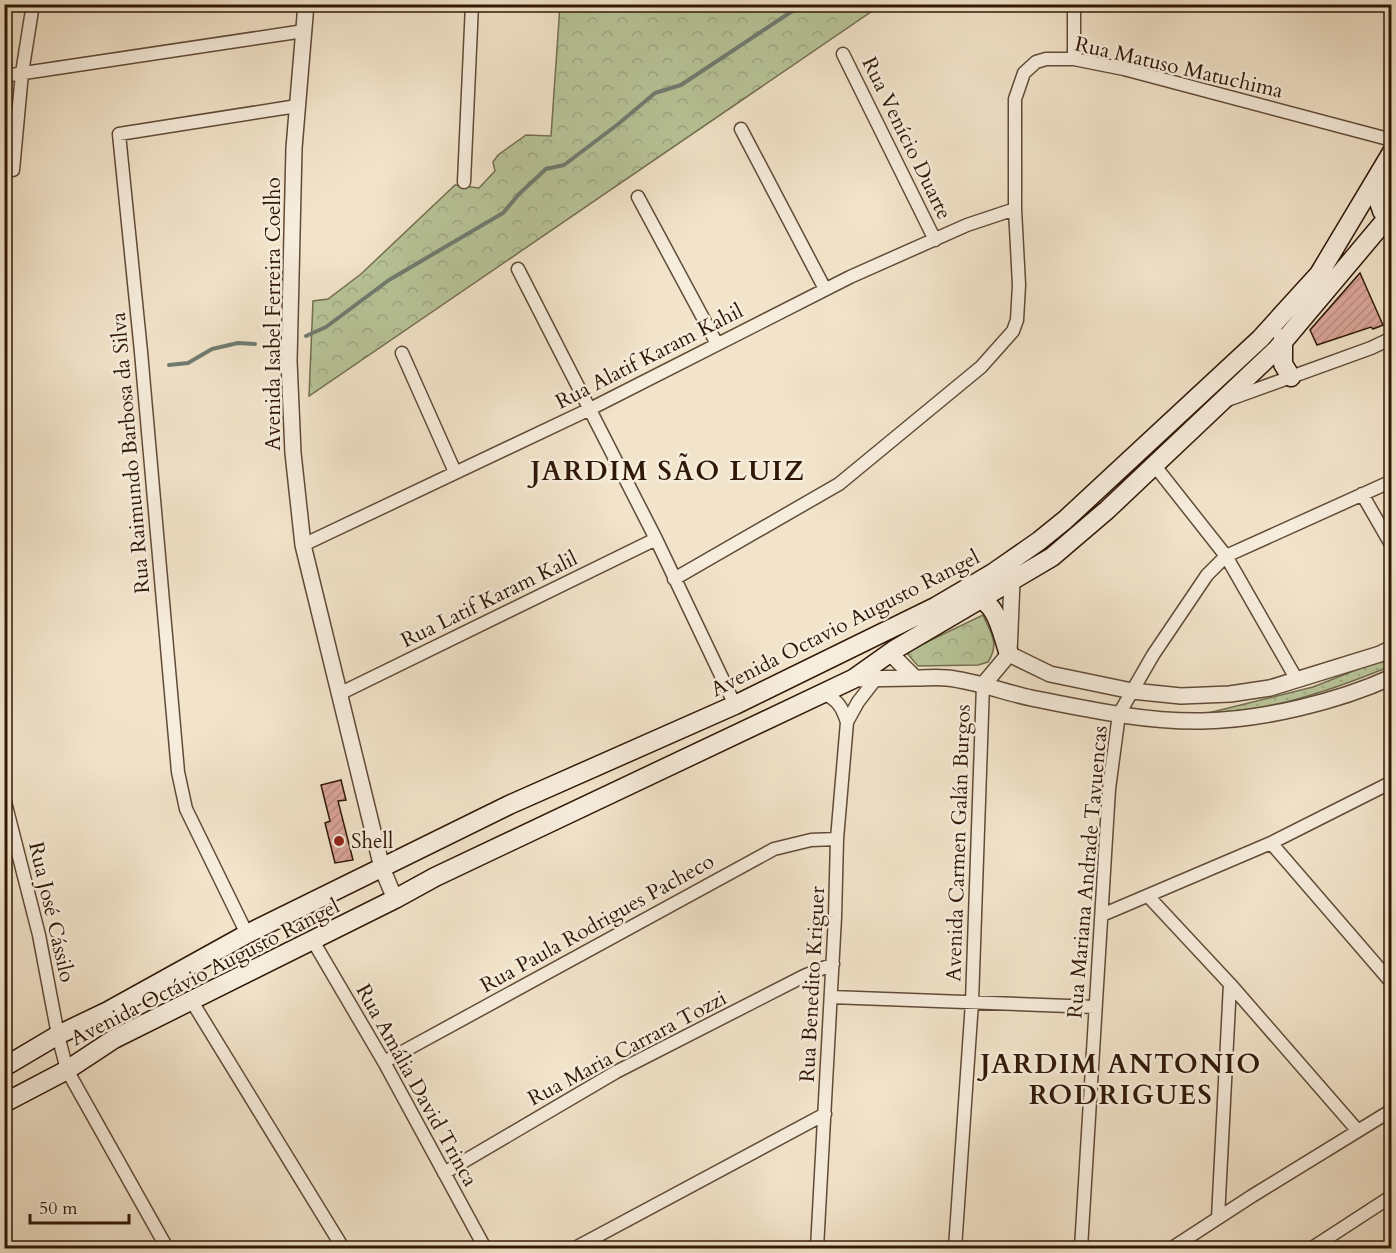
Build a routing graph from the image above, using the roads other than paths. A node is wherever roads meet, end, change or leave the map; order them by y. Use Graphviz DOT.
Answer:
graph roads {
  1 [pos="33,4"];
  2 [pos="306,4"];
  3 [pos="472,4"];
  4 [pos="1074,4"];
  5 [pos="304,31"];
  6 [pos="843,54"];
  7 [pos="1074,59"];
  8 [pos="22,73"];
  9 [pos="4,76"];
  10 [pos="297,106"];
  11 [pos="741,129"];
  12 [pos="1392,140"];
  13 [pos="1392,152"];
  14 [pos="14,170"];
  15 [pos="1392,177"];
  16 [pos="464,183"];
  17 [pos="638,197"];
  18 [pos="1015,209"];
  19 [pos="1390,217"];
  20 [pos="935,240"];
  21 [pos="518,268"];
  22 [pos="1319,274"];
  23 [pos="825,289"];
  24 [pos="1392,338"];
  25 [pos="1282,343"];
  26 [pos="717,344"];
  27 [pos="402,353"];
  28 [pos="1291,377"];
  29 [pos="1221,402"];
  30 [pos="590,409"];
  31 [pos="1155,466"];
  32 [pos="454,472"];
  33 [pos="1392,482"];
  34 [pos="1362,494"];
  35 [pos="656,539"];
  36 [pos="303,545"];
  37 [pos="1392,546"];
  38 [pos="1226,556"];
  39 [pos="674,579"];
  40 [pos="1012,581"];
  41 [pos="983,598"];
  42 [pos="935,607"];
  43 [pos="1392,648"];
  44 [pos="894,650"];
  45 [pos="1008,654"];
  46 [pos="1392,677"];
  47 [pos="915,678"];
  48 [pos="852,679"];
  49 [pos="875,680"];
  50 [pos="1297,680"];
  51 [pos="983,685"];
  52 [pos="1132,691"];
  53 [pos="823,693"];
  54 [pos="339,694"];
  55 [pos="735,705"];
  56 [pos="1119,714"];
  57 [pos="847,722"];
  58 [pos="1390,784"];
  59 [pos="5,801"];
  60 [pos="837,838"];
  61 [pos="1271,843"];
  62 [pos="382,868"];
  63 [pos="1148,896"];
  64 [pos="396,899"];
  65 [pos="1102,915"];
  66 [pos="246,934"];
  67 [pos="313,940"];
  68 [pos="833,964"];
  69 [pos="1392,983"];
  70 [pos="1230,984"];
  71 [pos="831,997"];
  72 [pos="191,1000"];
  73 [pos="972,1002"];
  74 [pos="1095,1007"];
  75 [pos="108,1011"];
  76 [pos="58,1035"];
  77 [pos="114,1040"];
  78 [pos="384,1062"];
  79 [pos="4,1067"];
  80 [pos="67,1070"];
  81 [pos="4,1102"];
  82 [pos="1392,1110"];
  83 [pos="825,1114"];
  84 [pos="1358,1131"];
  85 [pos="444,1173"];
  86 [pos="1392,1196"];
  87 [pos="1218,1218"];
  88 [pos="167,1248"];
  89 [pos="343,1248"];
  90 [pos="485,1248"];
  91 [pos="575,1248"];
  92 [pos="817,1248"];
  93 [pos="955,1248"];
  94 [pos="1081,1248"];
  95 [pos="1172,1248"];
  96 [pos="1312,1248"];
  1 -- 8 [label="street"];
  2 -- 5 [label="street, Avenida Isabel Ferreira Coelho"];
  3 -- 16 [label="street"];
  4 -- 7 [label="street"];
  5 -- 8 [label="street"];
  5 -- 10 [label="street, Avenida Isabel Ferreira Coelho"];
  6 -- 20 [label="street, Rua Venício Duarte"];
  7 -- 12 [label="street, Rua Matuso Matuchima"];
  7 -- 18 [label="street, Rua Matuso Matuchima"];
  8 -- 9 [label="street"];
  8 -- 14 [label="street"];
  10 -- 36 [label="street, Avenida Isabel Ferreira Coelho"];
  10 -- 66 [label="street, Rua Raimundo Barbosa da Silva"];
  11 -- 23 [label="street"];
  13 -- 22 [label="main road, Avenida Octavio Augusto Rangel"];
  15 -- 19 [label="main road"];
  17 -- 26 [label="street"];
  18 -- 20 [label="street, Rua Alatif Karam Kahil"];
  18 -- 39 [label="street, Rua Matuso Matuchima"];
  19 -- 25 [label="main road, Avenida Octavio Augusto Rangel"];
  20 -- 23 [label="street, Rua Alatif Karam Kahil"];
  21 -- 30 [label="street"];
  22 -- 25 [label="main road"];
  22 -- 42 [label="main road, Avenida Octavio Augusto Rangel"];
  23 -- 26 [label="street, Rua Alatif Karam Kahil"];
  24 -- 28 [label="street"];
  25 -- 28 [label="main road"];
  25 -- 29 [label="main road, Avenida Octavio Augusto Rangel"];
  26 -- 30 [label="street, Rua Alatif Karam Kahil"];
  27 -- 32 [label="street"];
  28 -- 29 [label="street"];
  29 -- 31 [label="main road, Avenida Octavio Augusto Rangel"];
  30 -- 32 [label="street, Rua Alatif Karam Kahil"];
  30 -- 35 [label="street"];
  31 -- 38 [label="street"];
  31 -- 40 [label="main road, Avenida Octavio Augusto Rangel"];
  32 -- 36 [label="street, Rua Alatif Karam Kahil"];
  33 -- 34 [label="street"];
  34 -- 37 [label="street"];
  34 -- 38 [label="street"];
  35 -- 39 [label="street"];
  35 -- 54 [label="street, Rua Latif Karam Kalil"];
  36 -- 54 [label="street, Avenida Isabel Ferreira Coelho"];
  38 -- 50 [label="street"];
  38 -- 52 [label="street"];
  39 -- 55 [label="street"];
  40 -- 41 [label="main road, Avenida Octavio Augusto Rangel"];
  40 -- 45 [label="street"];
  41 -- 42 [label="main road"];
  41 -- 44 [label="main road, Avenida Octavio Augusto Rangel"];
  41 -- 45 [label="main road"];
  42 -- 44 [label="main road"];
  42 -- 55 [label="main road, Avenida Octavio Augusto Rangel"];
  43 -- 50 [label="street"];
  44 -- 47 [label="street"];
  44 -- 48 [label="main road, Avenida Octavio Augusto Rangel"];
  45 -- 51 [label="street"];
  45 -- 52 [label="street"];
  46 -- 56 [label="street"];
  47 -- 49 [label="street"];
  47 -- 51 [label="street"];
  48 -- 49 [label="street"];
  48 -- 53 [label="main road, Avenida Octavio Augusto Rangel"];
  49 -- 57 [label="street, Rua Benedito Kriguer"];
  50 -- 52 [label="street"];
  51 -- 56 [label="street"];
  51 -- 73 [label="street, Avenida Carmen Galán Burgos"];
  52 -- 56 [label="street"];
  53 -- 57 [label="street"];
  53 -- 64 [label="main road, Avenida Octavio Augusto Rangel"];
  54 -- 62 [label="street, Avenida Isabel Ferreira Coelho"];
  55 -- 62 [label="main road, Avenida Octavio Augusto Rangel"];
  56 -- 65 [label="street, Rua Mariana Andrade Tavuencas"];
  57 -- 60 [label="street, Rua Benedito Kriguer"];
  58 -- 61 [label="street"];
  59 -- 76 [label="street, Rua José Cássilo"];
  60 -- 68 [label="street, Rua Benedito Kriguer"];
  60 -- 78 [label="street, Rua Paula Rodrigues Pacheco"];
  61 -- 63 [label="street"];
  61 -- 69 [label="street"];
  62 -- 64 [label="street, Avenida Isabel Ferreira Coelho"];
  62 -- 66 [label="main road, Avenida Octávio Augusto Rangel"];
  63 -- 65 [label="street"];
  63 -- 70 [label="street"];
  64 -- 67 [label="main road, Avenida Octávio Augusto Rangel"];
  65 -- 74 [label="street, Rua Mariana Andrade Tavuencas"];
  66 -- 75 [label="main road, Avenida Octávio Augusto Rangel"];
  67 -- 72 [label="main road, Avenida Octávio Augusto Rangel"];
  67 -- 78 [label="street, Rua Amália David Trinca"];
  68 -- 71 [label="street, Rua Benedito Kriguer"];
  68 -- 85 [label="street, Rua Maria Carrara Tozzi"];
  70 -- 84 [label="street"];
  70 -- 87 [label="street"];
  71 -- 73 [label="street"];
  71 -- 83 [label="street, Rua Benedito Kriguer"];
  72 -- 77 [label="main road, Avenida Octávio Augusto Rangel"];
  72 -- 89 [label="street"];
  73 -- 74 [label="street"];
  73 -- 93 [label="street, Avenida Carmen Galán Burgos"];
  74 -- 94 [label="street, Rua Mariana Andrade Tavuencas"];
  75 -- 76 [label="main road, Avenida Octávio Augusto Rangel"];
  75 -- 77 [label="main road"];
  76 -- 79 [label="main road, Avenida Octávio Augusto Rangel"];
  76 -- 80 [label="street, Rua José Cássilo"];
  77 -- 80 [label="main road, Avenida Octávio Augusto Rangel"];
  78 -- 85 [label="street, Rua Amália David Trinca"];
  80 -- 81 [label="main road, Avenida Octávio Augusto Rangel"];
  80 -- 88 [label="street, Rua José Cássilo"];
  82 -- 84 [label="street"];
  83 -- 91 [label="street"];
  83 -- 92 [label="street, Rua Benedito Kriguer"];
  84 -- 87 [label="street"];
  85 -- 90 [label="street, Rua Amália David Trinca"];
  86 -- 96 [label="street"];
  87 -- 95 [label="street"];
}
